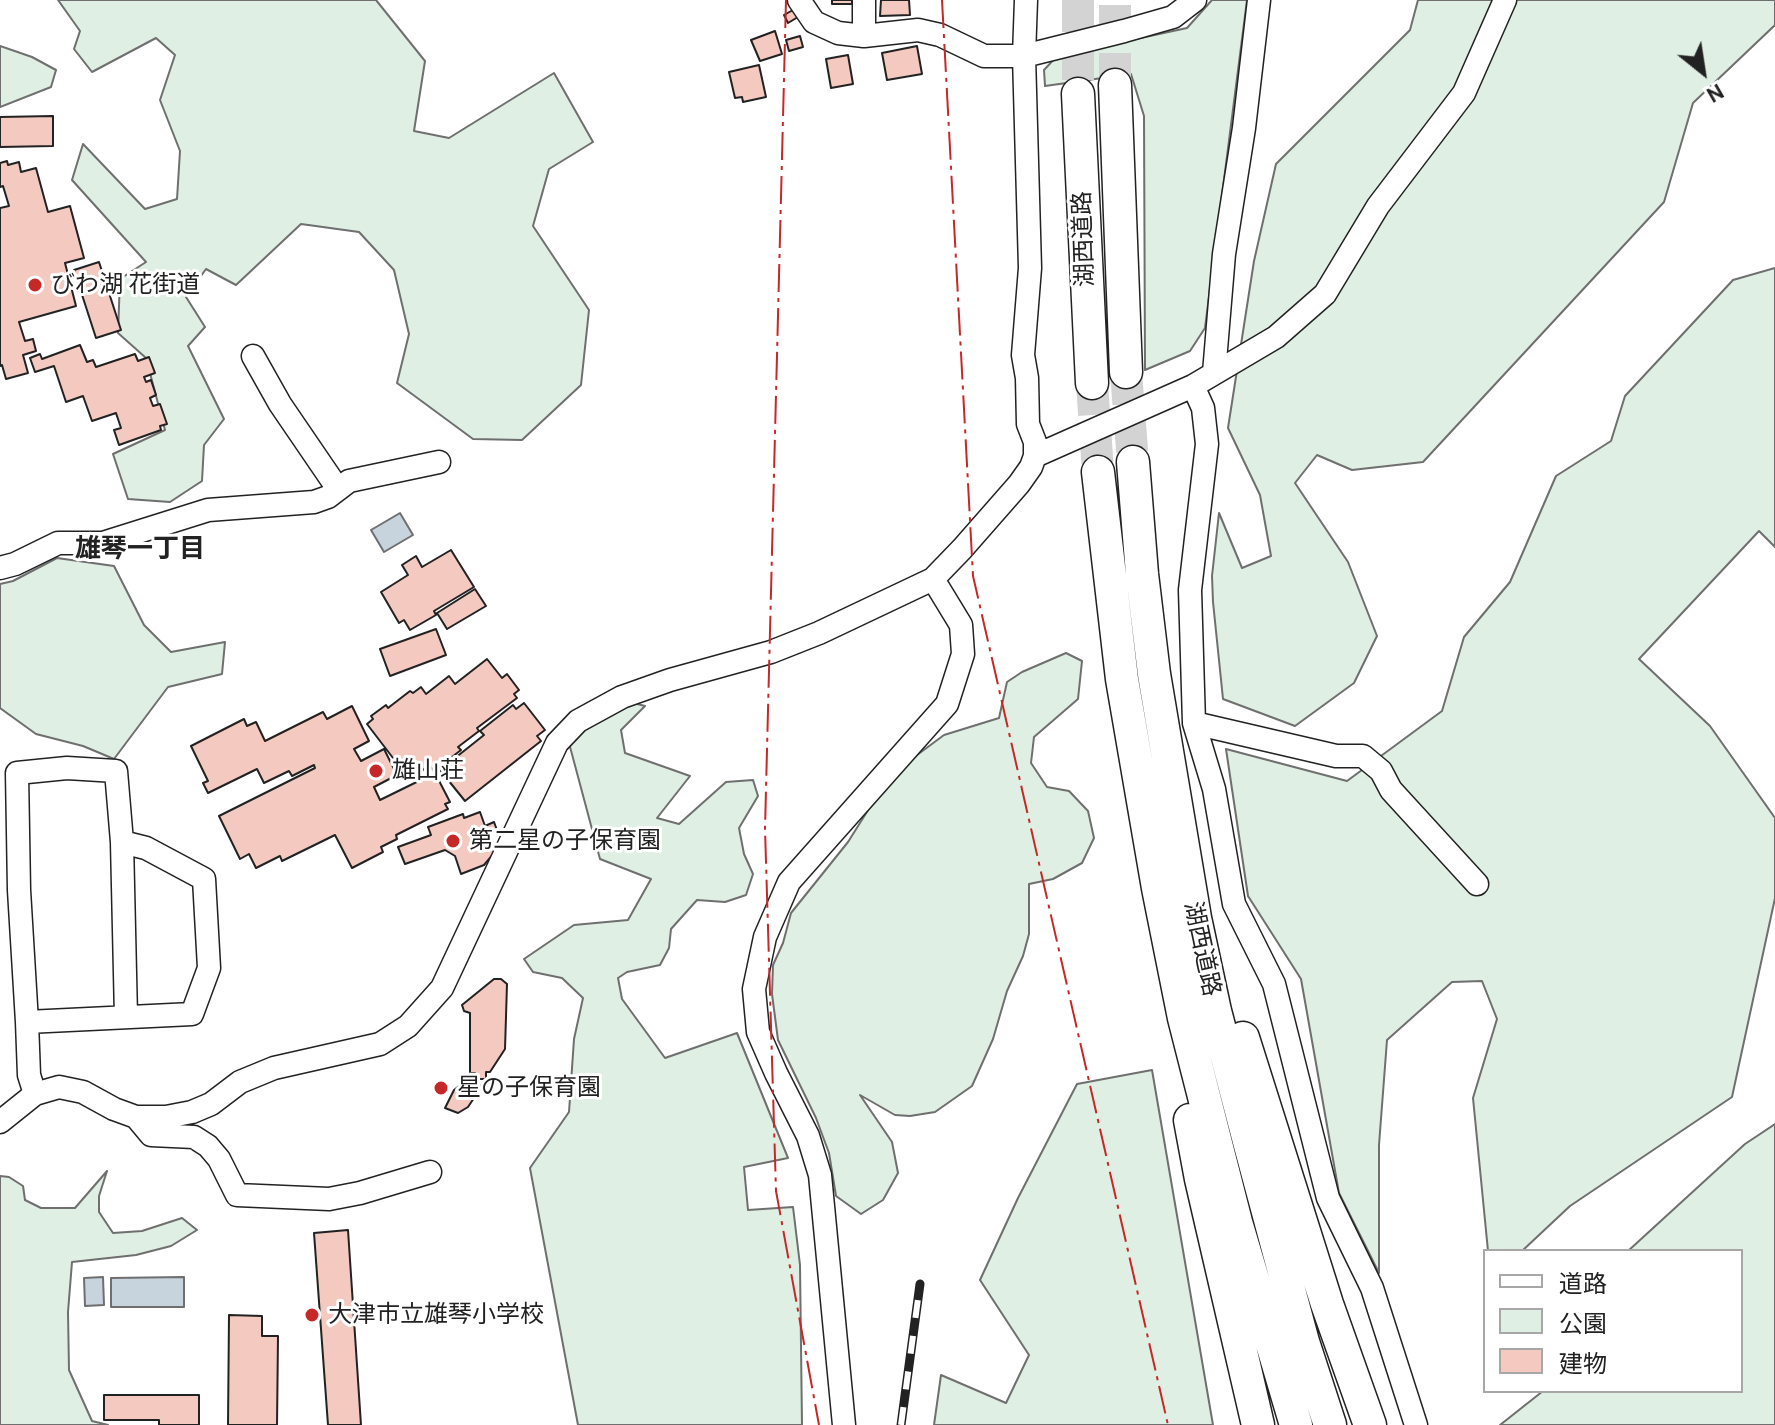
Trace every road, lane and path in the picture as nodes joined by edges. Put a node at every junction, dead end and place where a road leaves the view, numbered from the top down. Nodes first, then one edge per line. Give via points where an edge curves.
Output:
1 (799, 0) edge
2 (864, 0) edge
3 (1026, 0) edge
4 (1195, 0) edge
5 (1259, 0) edge
6 (1505, 0) edge
7 (864, 36) junction
8 (1024, 56) junction
9 (1115, 85) tunnel mouth
10 (1078, 94) tunnel mouth
11 (253, 356) dead end
12 (1126, 372) tunnel mouth
13 (1214, 373) junction
14 (1092, 383) tunnel mouth
15 (1193, 386) junction
16 (1035, 456) junction
17 (439, 462) dead end
18 (1133, 462) tunnel mouth
19 (1098, 472) tunnel mouth
20 (338, 489) junction
21 (0, 568) edge
22 (933, 579) junction
23 (1194, 723) junction
24 (1178, 816) junction
25 (122, 842) junction
26 (1477, 884) dead end
27 (1158, 888) junction
28 (126, 1017) junction
29 (27, 1022) junction
30 (35, 1094) junction
31 (136, 1117) junction
32 (0, 1122) edge
33 (430, 1172) dead end
34 (844, 1425) edge
35 (1258, 1425) edge
36 (1296, 1425) edge
37 (1330, 1425) edge
38 (1370, 1425) edge
39 (1416, 1425) edge

1 - 7 street via 814,22 838,33
2 - 7 street
3 - 8 street
4 - 8 street via 1173,17
5 - 13 street via 1224,254
6 - 13 street via 1464,93 1378,206 1325,294 1276,337
7 - 8 street via 918,30 984,56
8 - 16 street via 1030,268 1023,355
9 - 12 highway, 湖西道路
10 - 14 highway, 湖西道路
11 - 20 street
13 - 15 street
15 - 16 street
15 - 23 street via 1203,408 1207,444 1190,590
16 - 22 street via 1019,484
17 - 20 street via 349,481
18 - 24 highway, 湖西道路 via 1154,674
19 - 27 highway, 湖西道路 via 1122,679
20 - 21 street via 314,502 208,510 103,543 58,543
22 - 31 street via 819,633 622,697 578,721 557,743 442,988 408,1026 380,1044 274,1068 192,1112
22 - 34 street via 961,625 963,654 947,704 789,882 765,937 754,989 758,1032 808,1136 820,1175
23 - 26 street via 1336,756 1363,756
23 - 39 street via 1214,789 1234,904 1274,984 1328,1198 1372,1288
24 - 37 highway, 湖西道路 via 1215,1011
24 - 38 highway via 1210,937
25 - 28 street
25 - 28 street via 146,848 204,879 209,968 192,1014
25 - 29 street via 116,771 17,773
27 - 35 highway via 1198,1164
27 - 36 highway, 湖西道路 via 1184,1018 1232,1207
28 - 29 street
29 - 30 street
30 - 31 street via 59,1087 83,1092
30 - 32 street
31 - 33 street via 151,1135 194,1137 208,1146 237,1195 329,1199

